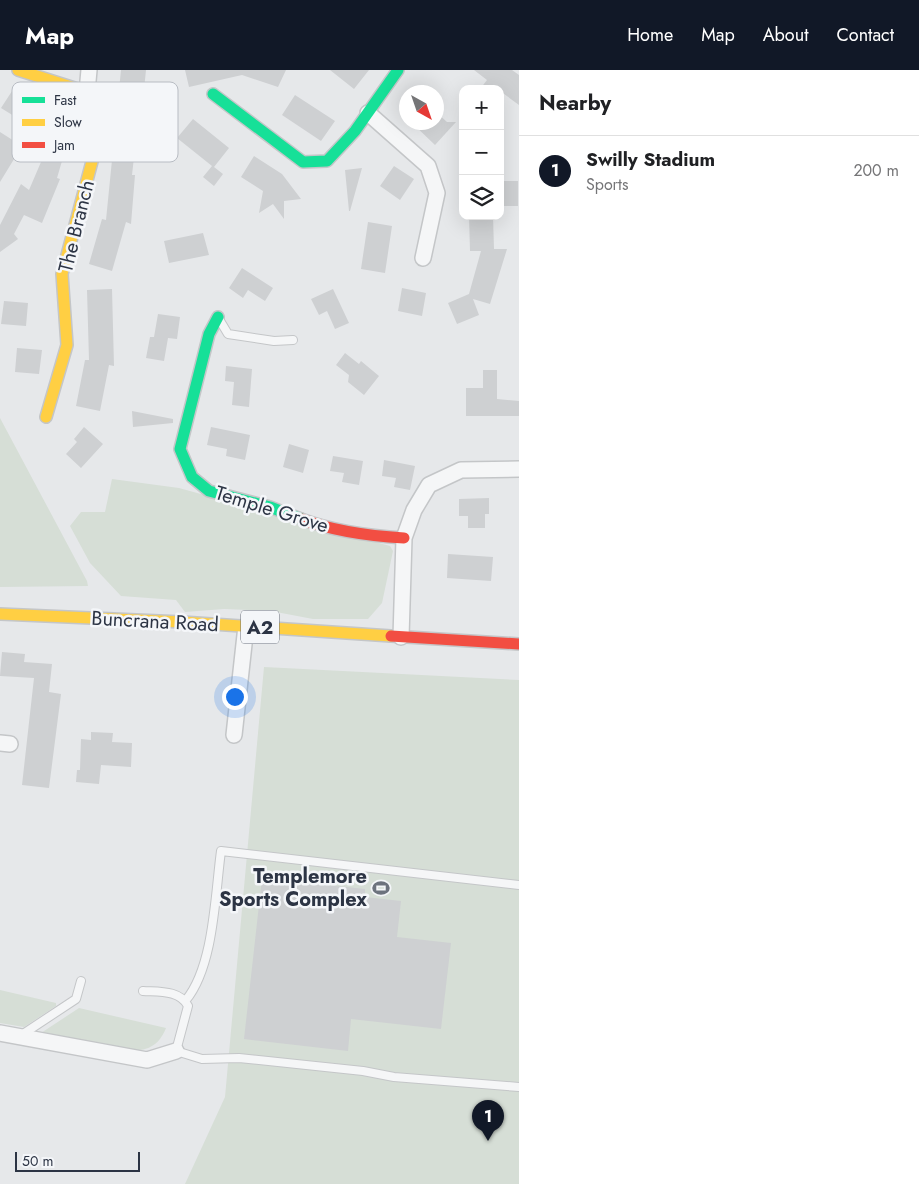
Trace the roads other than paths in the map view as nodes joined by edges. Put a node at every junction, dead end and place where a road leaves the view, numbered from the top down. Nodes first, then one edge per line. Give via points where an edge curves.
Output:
1 (18, 70) edge
2 (398, 70) edge
3 (56, 82) edge
4 (214, 94) dead end
5 (368, 114) junction
6 (92, 162) edge
7 (423, 258) dead end
8 (218, 318) joint
9 (293, 340) dead end
10 (46, 417) dead end
11 (519, 469) edge
12 (404, 538) junction
13 (0, 614) edge
14 (246, 626) junction
15 (401, 637) junction
16 (519, 644) edge
17 (234, 736) dead end
18 (519, 884) edge
19 (81, 981) dead end
20 (143, 991) dead end
21 (186, 1000) junction
22 (0, 1033) edge
23 (18, 1037) junction
24 (176, 1051) junction
25 (519, 1086) edge

1 - 3 main road
2 - 5 main road
4 - 5 main road via 303,162 328,161
5 - 7 street via 428,166 437,193
6 - 10 main road, The Branch via 62,274 67,345
8 - 9 lane via 228,334 274,341
8 - 12 main road, Temple Grove via 209,334 180,449 192,477 209,492 270,507 318,525
11 - 12 street via 461,470 429,485 414,510
12 - 15 street
13 - 14 main road, Buncrana Road / A2
14 - 15 main road, Buncrana Road / A2
14 - 17 street
15 - 16 main road, Buncrana Road / A2
18 - 21 lane via 221,851 206,961
19 - 23 lane via 76,999
20 - 21 lane via 181,996
21 - 24 lane via 188,1006
22 - 23 street
23 - 24 street via 147,1060
24 - 25 lane via 202,1059 239,1058 394,1077

